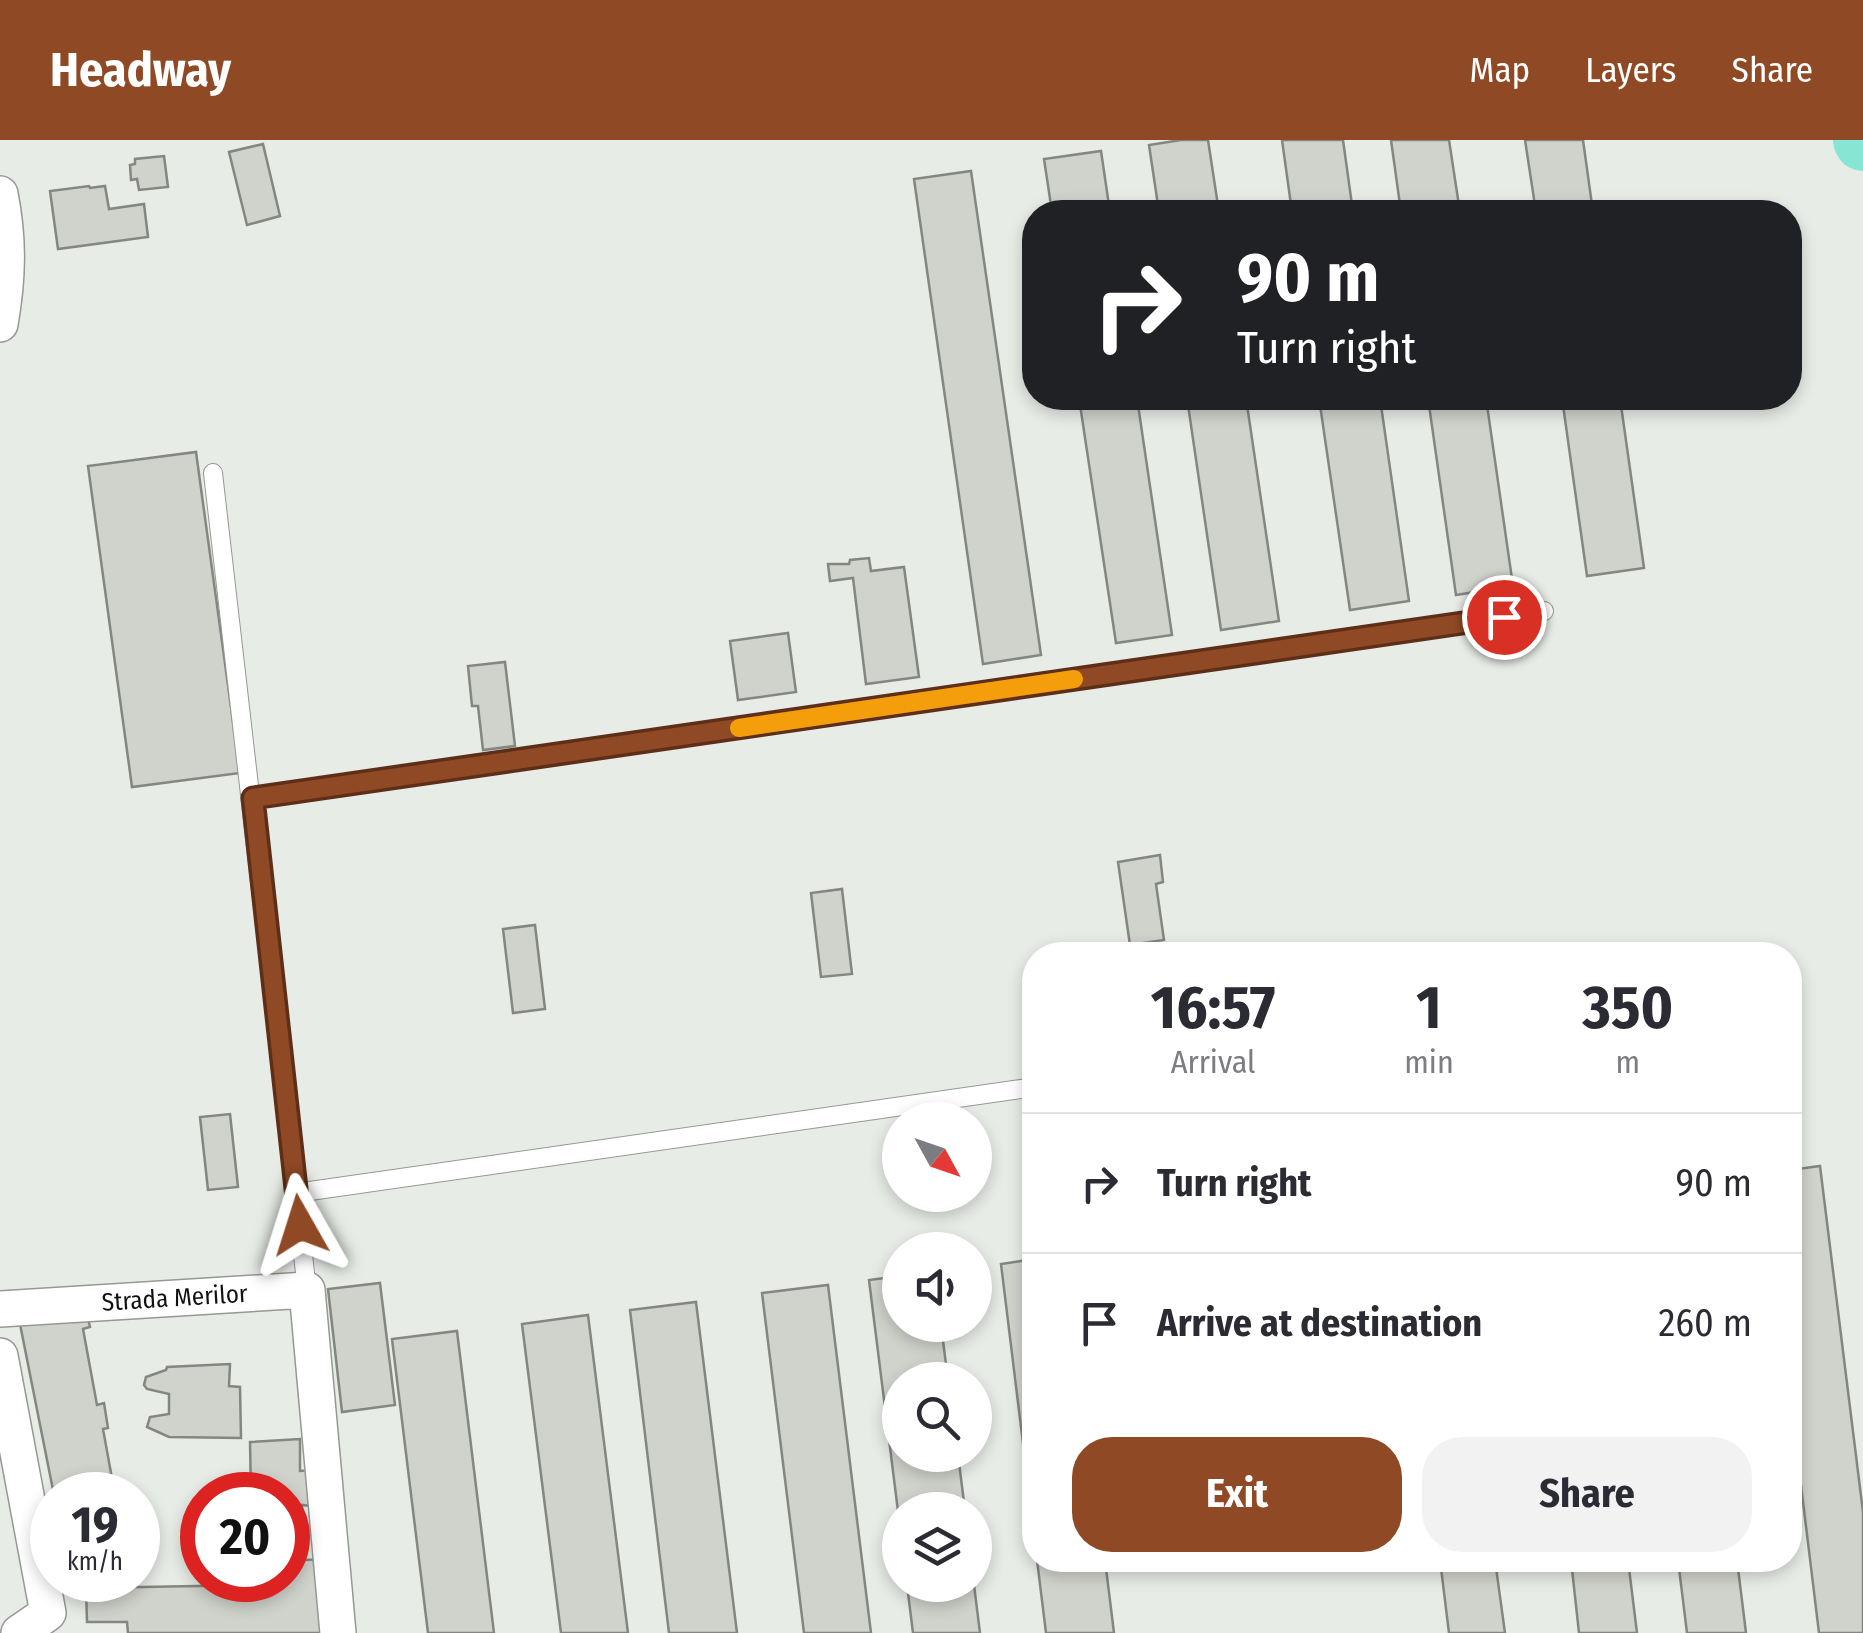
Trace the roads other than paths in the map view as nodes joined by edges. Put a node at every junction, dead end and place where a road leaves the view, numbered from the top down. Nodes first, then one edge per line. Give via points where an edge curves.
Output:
1 (0, 194) edge
2 (0, 324) edge
3 (213, 472) dead end
4 (1544, 611) dead end
5 (253, 798) junction
6 (1022, 1089) edge
7 (296, 1193) junction
8 (306, 1290) junction
9 (0, 1309) edge
10 (0, 1356) edge
11 (45, 1626) edge
12 (338, 1633) edge

1 - 2 street via 9,261
3 - 5 lane
4 - 5 lane
5 - 7 lane
6 - 7 lane
7 - 8 lane
8 - 9 street, Strada Merilor
8 - 12 street
10 - 11 street

